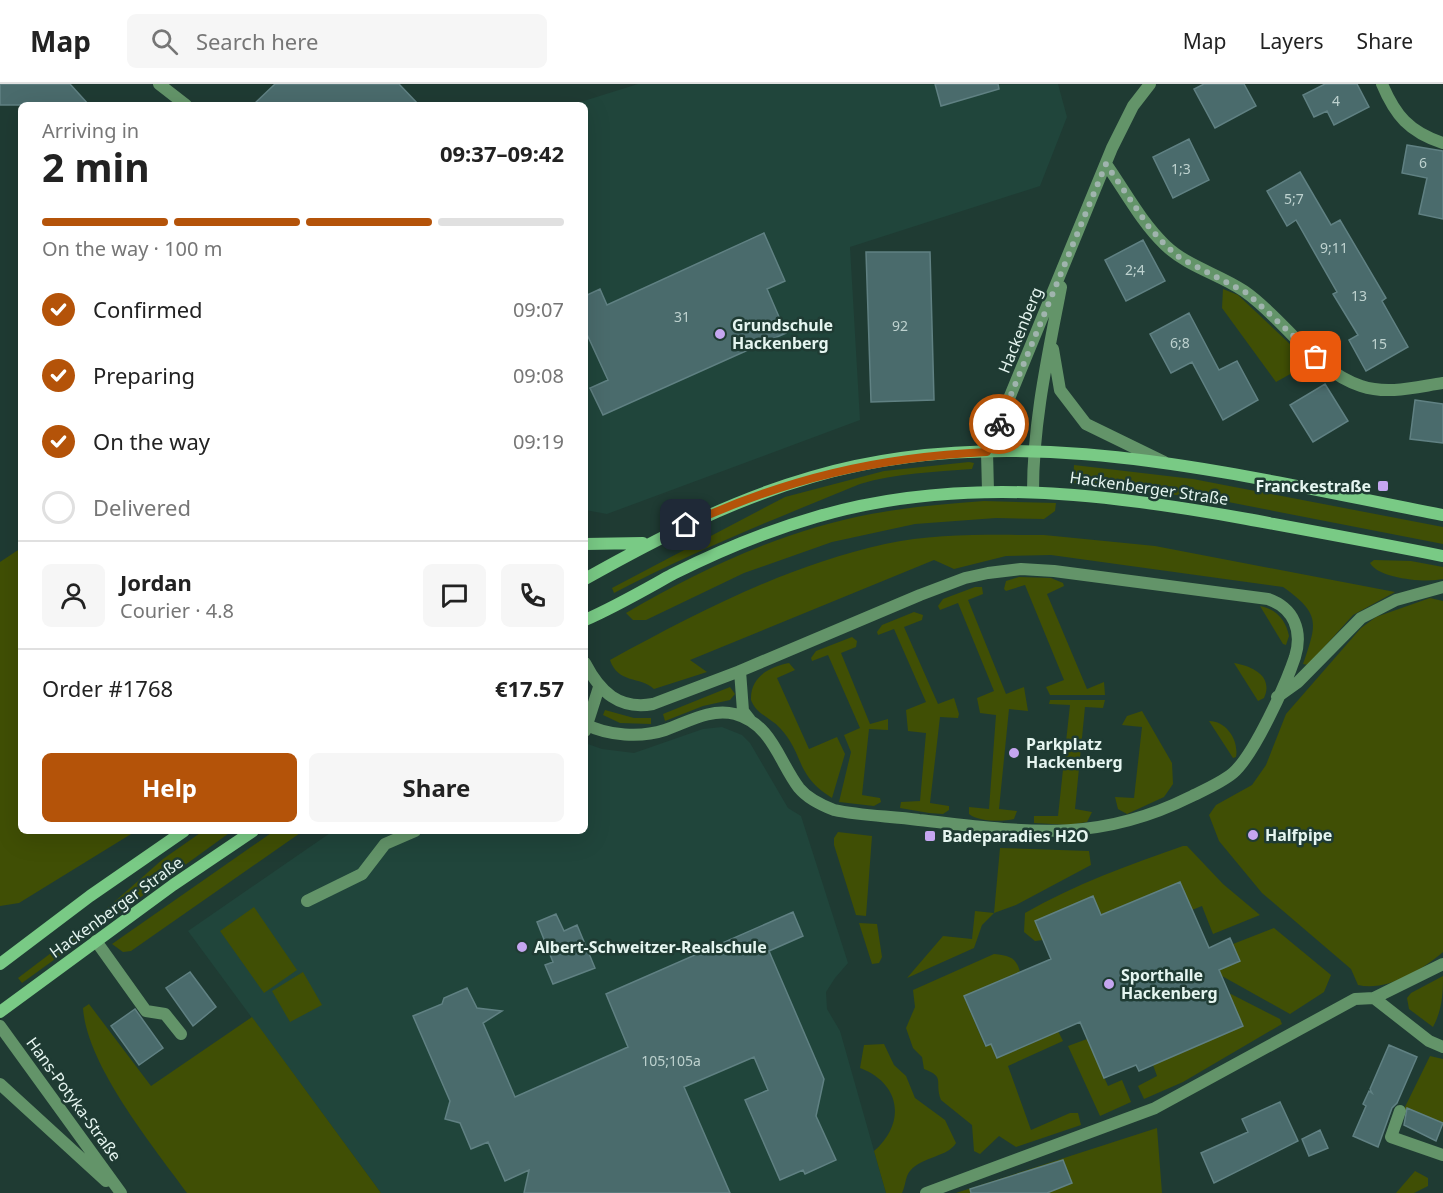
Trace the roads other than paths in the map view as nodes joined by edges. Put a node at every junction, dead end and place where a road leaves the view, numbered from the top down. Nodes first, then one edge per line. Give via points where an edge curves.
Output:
1 (159, 84) edge
2 (1149, 84) edge
3 (1382, 84) edge
4 (182, 102) edge
5 (1443, 143) edge
6 (1106, 164) junction
7 (1068, 254) junction
8 (1051, 338) junction
9 (1443, 383) edge
10 (1033, 450) junction
11 (987, 452) junction
12 (1168, 464) junction
13 (988, 491) junction
14 (1033, 491) junction
15 (1443, 515) edge
16 (650, 542) junction
17 (588, 544) edge
18 (1443, 556) edge
19 (588, 577) edge
20 (1443, 586) edge
21 (588, 618) edge
22 (588, 668) edge
23 (740, 671) junction
24 (599, 687) junction
25 (1276, 698) junction
26 (750, 720) junction
27 (588, 721) edge
28 (588, 727) edge
29 (180, 834) edge
30 (249, 834) edge
31 (408, 834) edge
32 (307, 901) dead end
33 (96, 941) junction
34 (0, 964) edge
35 (1443, 964) edge
36 (1374, 998) junction
37 (0, 1012) edge
38 (0, 1026) edge
39 (181, 1034) dead end
40 (1443, 1047) edge
41 (0, 1084) edge
42 (1400, 1111) dead end
43 (1443, 1155) edge
44 (119, 1193) edge
45 (926, 1193) edge

1 - 4 street
2 - 6 street, Hackenberg via 1133,106
3 - 5 street via 1394,112 1422,134
6 - 7 street, Hackenberg
6 - 9 street via 1165,245 1180,258 1247,293 1347,381 1377,390
7 - 8 street, Hackenberg
7 - 11 street, Hackenberg
8 - 10 street, Hackenberg
8 - 12 street, Hackenberg via 1060,390 1079,417
10 - 11 street, Hackenberger Straße
10 - 12 street, Hackenberger Straße
10 - 14 street, Hackenberg
11 - 13 street
11 - 16 street, Hackenberger Straße via 888,460 812,477 763,493
12 - 15 street, Hackenberger Straße
13 - 14 street, Hackenberger Straße
13 - 21 street, Hackenberger Straße via 897,498 814,517 708,558
14 - 18 street, Hackenberger Straße via 1103,495 1182,507
16 - 17 street
16 - 19 street, Hackenberger Straße
20 - 25 street via 1396,600 1361,618 1298,682
22 - 24 street
23 - 24 street via 674,698 641,706 619,701
23 - 25 street via 965,578 1021,570 1054,571 1268,599 1281,604 1292,616 1299,634 1294,659
23 - 26 street via 743,711
24 - 27 street
25 - 26 street via 1246,759 1232,774 1134,820 1073,832 834,810 799,788 776,747
26 - 28 street via 726,712 711,713 659,732 635,735
29 - 34 street, Hackenberger Straße
30 - 33 street, Hackenberger Straße
31 - 32 street via 385,844 362,874
33 - 37 street, Hackenberger Straße
33 - 39 street via 146,1011 165,1014
35 - 36 street
36 - 40 street via 1429,1041
36 - 45 street via 1355,999 1155,1108
38 - 44 street, Hans-Potyka-Straße
41 - 44 street, Hans-Potyka-Straße
42 - 43 street via 1391,1137

